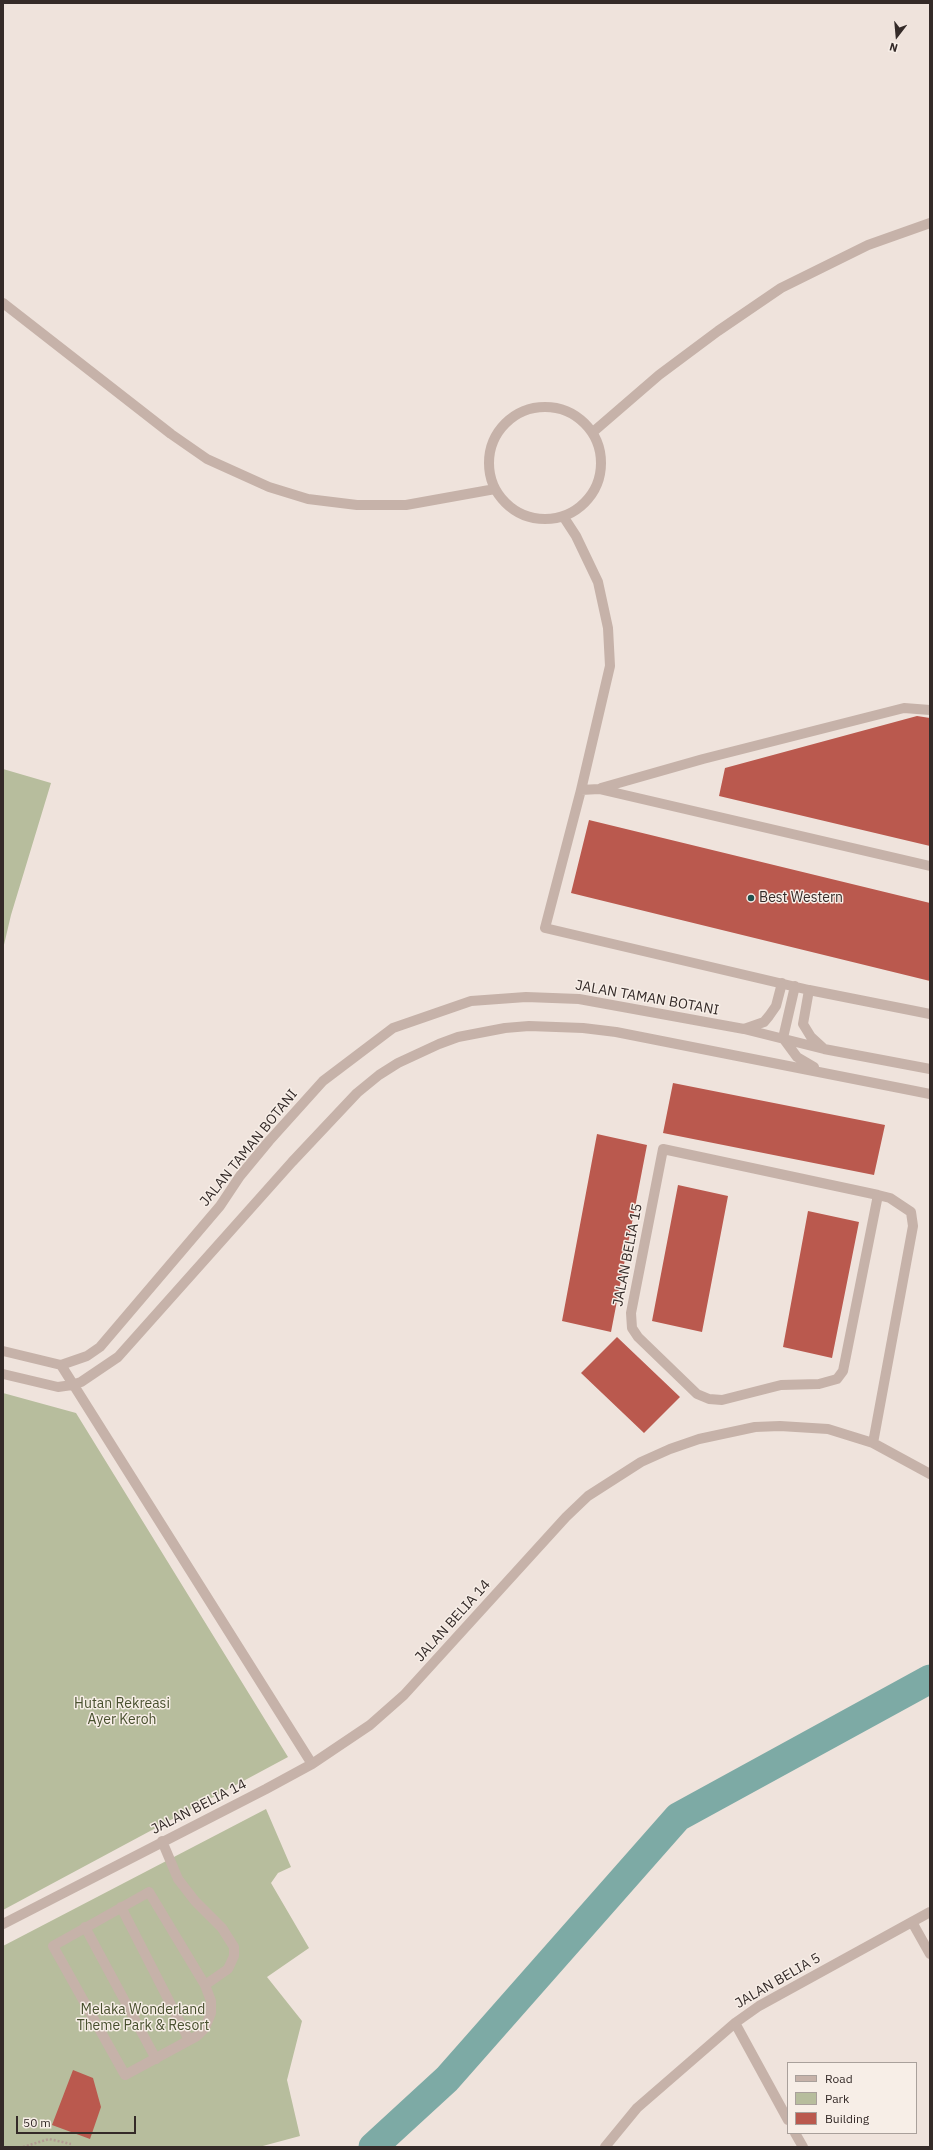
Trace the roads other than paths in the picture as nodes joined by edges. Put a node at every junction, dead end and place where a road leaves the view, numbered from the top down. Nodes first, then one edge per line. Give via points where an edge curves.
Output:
1 (930, 223) edge
2 (3, 303) edge
3 (593, 432) junction
4 (495, 489) junction
5 (563, 516) junction
6 (930, 710) edge
7 (599, 789) junction
8 (581, 790) junction
9 (930, 866) edge
10 (782, 983) junction
11 (795, 986) junction
12 (810, 990) junction
13 (930, 1014) edge
14 (744, 1029) junction
15 (783, 1038) junction
16 (824, 1049) junction
17 (930, 1069) edge
18 (821, 1071) junction
19 (930, 1094) edge
20 (878, 1195) junction
21 (3, 1351) edge
22 (61, 1365) junction
23 (3, 1374) edge
24 (72, 1385) junction
25 (873, 1443) junction
26 (930, 1474) edge
27 (312, 1764) junction
28 (162, 1841) junction
29 (121, 1907) junction
30 (930, 1912) edge
31 (912, 1922) junction
32 (3, 1924) edge
33 (85, 1928) junction
34 (930, 1954) edge
35 (205, 1985) junction
36 (735, 2023) junction
37 (189, 2040) junction
38 (156, 2059) junction
39 (787, 2118) edge
40 (796, 2134) edge
41 (605, 2147) edge
42 (803, 2147) edge

1 - 3 street via 868,245 781,288 658,375
2 - 4 street via 207,459 269,487 308,499 357,505 406,505
3 - 4 street via 581,419 566,410 550,406 532,408 516,414 503,425 493,439 488,456 489,473
3 - 5 street via 600,448 602,465 598,482 578,509
4 - 5 street via 504,502 531,518
5 - 8 street via 576,536 598,582 608,628 610,666
6 - 7 street via 904,708 703,759
7 - 8 street
7 - 9 street
8 - 10 street via 545,928
10 - 11 street
10 - 14 street via 776,1006 764,1022
11 - 12 street
11 - 15 street
12 - 13 street
12 - 16 street via 804,1024 811,1036
14 - 15 street, JALAN TAMAN BOTANI
14 - 22 street, JALAN TAMAN BOTANI via 579,999 526,997 471,1001 393,1028 323,1081 240,1176 220,1206 100,1346 87,1356
15 - 16 street, JALAN TAMAN BOTANI
15 - 18 street via 797,1057
16 - 17 street, JALAN TAMAN BOTANI
18 - 19 street
18 - 24 street via 583,1028 505,1028 477,1032 439,1044 398,1063 357,1093 118,1357 81,1382
20 - 20 street, JALAN BELIA 15 via 663,1149 631,1313 632,1328 638,1337 697,1394 709,1399 722,1400 781,1385 819,1384 837,1379 843,1371
20 - 25 street, JALAN BELIA 15 via 890,1198 911,1212 913,1226
21 - 22 street
22 - 24 street
23 - 24 street via 58,1387
24 - 27 street
25 - 26 street, JALAN BELIA 14
25 - 27 street, JALAN BELIA 14 via 828,1429 755,1427 699,1439 641,1462 588,1496 566,1517 404,1695 370,1725
27 - 28 street, JALAN BELIA 14
28 - 32 street, JALAN BELIA 14
28 - 35 street via 178,1879 194,1901 222,1928 234,1947 234,1956 228,1969
29 - 33 street
29 - 35 street via 149,1892
29 - 37 street
30 - 31 street, JALAN BELIA 5
31 - 34 street
31 - 36 street, JALAN BELIA 5 via 759,2006
33 - 38 street
33 - 38 street via 53,1946 125,2075
35 - 37 street via 211,2001 209,2022 206,2028
36 - 39 street
36 - 41 street, JALAN BELIA 5 via 637,2108
37 - 38 street
40 - 42 street

